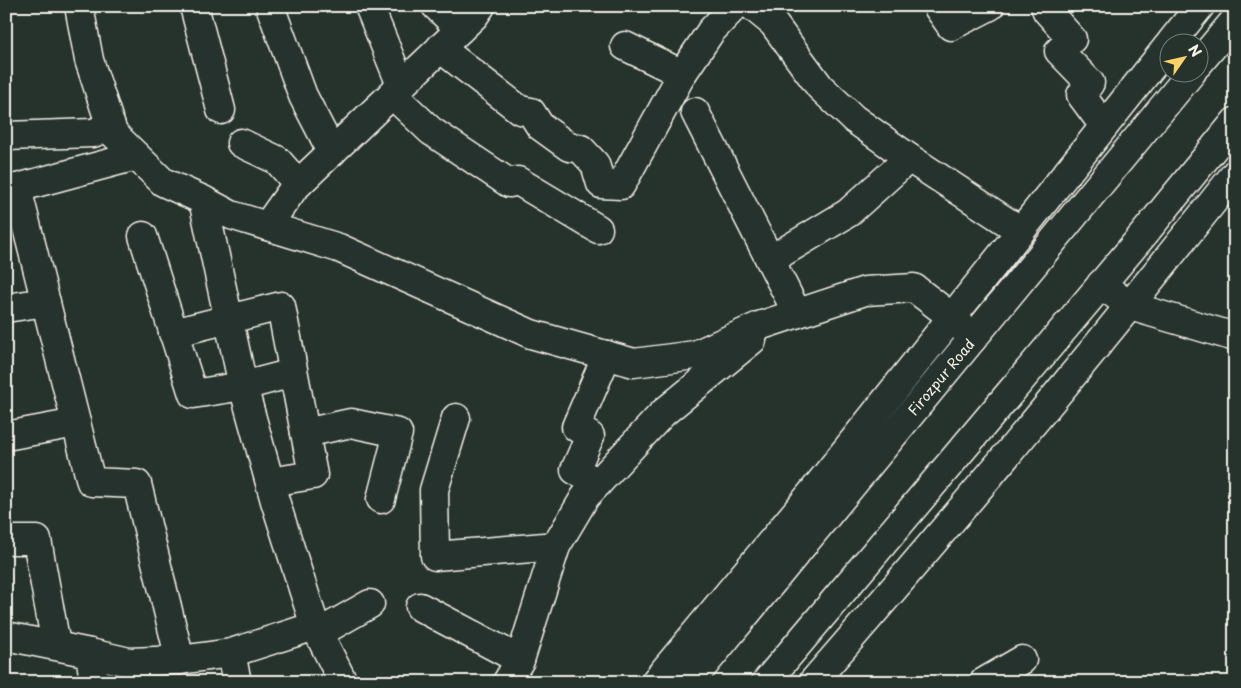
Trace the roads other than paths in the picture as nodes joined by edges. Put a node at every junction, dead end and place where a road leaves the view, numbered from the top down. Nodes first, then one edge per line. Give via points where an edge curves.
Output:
1 (79, 6) edge
2 (194, 6) edge
3 (270, 6) edge
4 (369, 6) edge
5 (436, 6) edge
6 (481, 6) edge
7 (735, 6) edge
8 (752, 6) edge
9 (937, 6) edge
10 (990, 6) edge
11 (1200, 6) edge
12 (1052, 9) edge
13 (1235, 20) edge
14 (460, 29) junction
15 (1179, 32) edge
16 (625, 46) dead end
17 (440, 48) junction
18 (1208, 52) edge
19 (1158, 58) edge
20 (682, 74) junction
21 (1184, 82) edge
22 (397, 89) junction
23 (221, 110) dead end
24 (695, 112) dead end
25 (1235, 122) edge
26 (111, 126) junction
27 (1104, 126) junction
28 (6, 136) edge
29 (241, 143) dead end
30 (332, 152) junction
31 (136, 156) junction
32 (908, 158) junction
33 (1235, 174) edge
34 (298, 184) junction
35 (12, 190) edge
36 (203, 200) junction
37 (268, 226) junction
38 (598, 229) dead end
39 (1021, 231) junction
40 (143, 236) dead end
41 (770, 260) junction
42 (1102, 284) junction
43 (46, 302) junction
44 (1130, 306) junction
45 (6, 308) edge
46 (786, 317) junction
47 (953, 318) junction
48 (228, 319) junction
49 (173, 333) junction
50 (1235, 337) edge
51 (974, 338) junction
52 (607, 355) junction
53 (293, 373) junction
54 (243, 386) junction
55 (456, 418) dead end
56 (76, 423) junction
57 (305, 433) junction
58 (6, 436) edge
59 (270, 482) junction
60 (598, 483) junction
61 (381, 499) dead end
62 (6, 540) edge
63 (556, 546) junction
64 (370, 604) dead end
65 (420, 607) dead end
66 (317, 630) junction
67 (6, 636) edge
68 (56, 645) junction
69 (90, 653) junction
70 (230, 653) junction
71 (180, 660) junction
72 (1022, 660) dead end
73 (514, 671) edge
74 (94, 682) edge
75 (237, 682) edge
76 (342, 682) edge
77 (656, 682) edge
78 (690, 682) edge
79 (766, 682) edge
80 (813, 682) edge
81 (984, 682) edge

1 - 26 main road via 89,60
2 - 23 main road
3 - 30 main road via 303,96
4 - 22 main road
5 - 14 main road
6 - 14 main road
7 - 20 main road via 711,32
8 - 32 main road via 773,23 820,87 854,119
9 - 10 main road via 951,26
11 - 15 main road
12 - 27 main road via 1072,39 1059,51 1090,83 1081,95
13 - 18 main road
14 - 17 main road
16 - 20 main road
17 - 20 main road via 520,110 531,112 540,126 569,146 581,149 595,164 601,184 621,185
17 - 22 main road
19 - 27 main road
21 - 51 main road, Firozpur Road
22 - 30 main road
22 - 38 main road via 431,131 509,183 518,181
24 - 41 main road
25 - 42 main road
26 - 28 main road via 92,133
26 - 31 main road via 113,133
27 - 39 main road
29 - 34 main road via 277,160
30 - 34 main road
31 - 35 main road
31 - 36 main road via 163,182
32 - 39 main road
32 - 41 main road via 848,213
33 - 44 main road
34 - 37 main road
35 - 43 main road
36 - 37 main road via 231,215
36 - 48 main road
37 - 52 main road via 339,248 530,334
39 - 47 main road
40 - 49 main road
41 - 46 main road
42 - 44 main road
42 - 79 main road
43 - 45 main road
43 - 56 main road
44 - 50 main road
44 - 80 main road
46 - 47 main road via 865,291 914,288
46 - 52 main road via 695,355 634,363
46 - 60 main road via 663,413
47 - 51 main road
47 - 77 main road
48 - 49 main road
48 - 53 main road via 281,306
48 - 54 main road
49 - 54 main road via 193,394
51 - 78 main road, Firozpur Road
52 - 60 main road via 576,428 590,436 575,470
53 - 54 main road
53 - 57 main road
54 - 59 main road
55 - 63 main road via 434,490 435,556
56 - 58 main road
56 - 71 main road via 91,482 137,484
57 - 59 main road via 313,475
57 - 61 main road via 351,423 398,433
59 - 66 main road
60 - 63 main road via 585,497
62 - 68 main road via 37,540
63 - 73 main road
64 - 66 main road
65 - 73 main road
66 - 70 main road
66 - 76 main road
67 - 68 main road
68 - 69 main road
69 - 71 main road via 129,662
69 - 74 main road
70 - 71 main road
70 - 75 main road
72 - 81 main road

